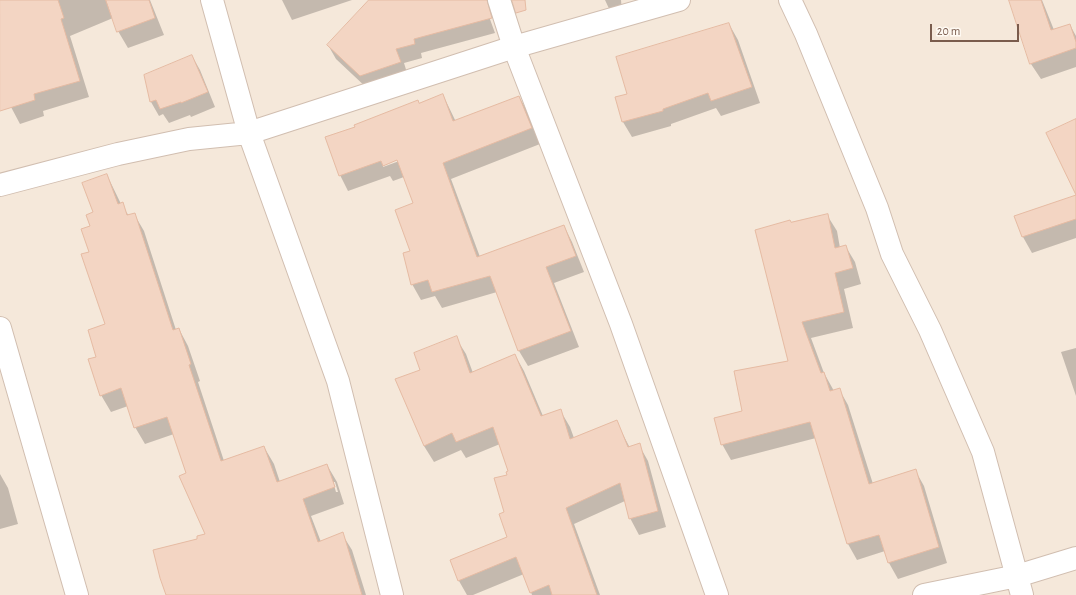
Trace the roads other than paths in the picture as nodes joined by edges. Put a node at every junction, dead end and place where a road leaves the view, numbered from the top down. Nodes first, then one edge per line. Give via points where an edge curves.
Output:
1 (212, 0) edge
2 (499, 0) edge
3 (679, 0) edge
4 (790, 0) edge
5 (514, 47) junction
6 (249, 133) junction
7 (0, 185) edge
8 (0, 328) edge
9 (1076, 558) edge
10 (1020, 586) edge
11 (77, 595) edge
12 (392, 595) edge
13 (717, 595) edge
14 (924, 595) edge

1 - 6 street
2 - 5 street
3 - 5 street
4 - 10 street via 874,200 892,254 930,330 983,452
5 - 6 street
5 - 13 street via 621,324
6 - 7 street via 190,140 118,154
6 - 12 street via 338,381
8 - 11 street
9 - 10 street
10 - 14 street

